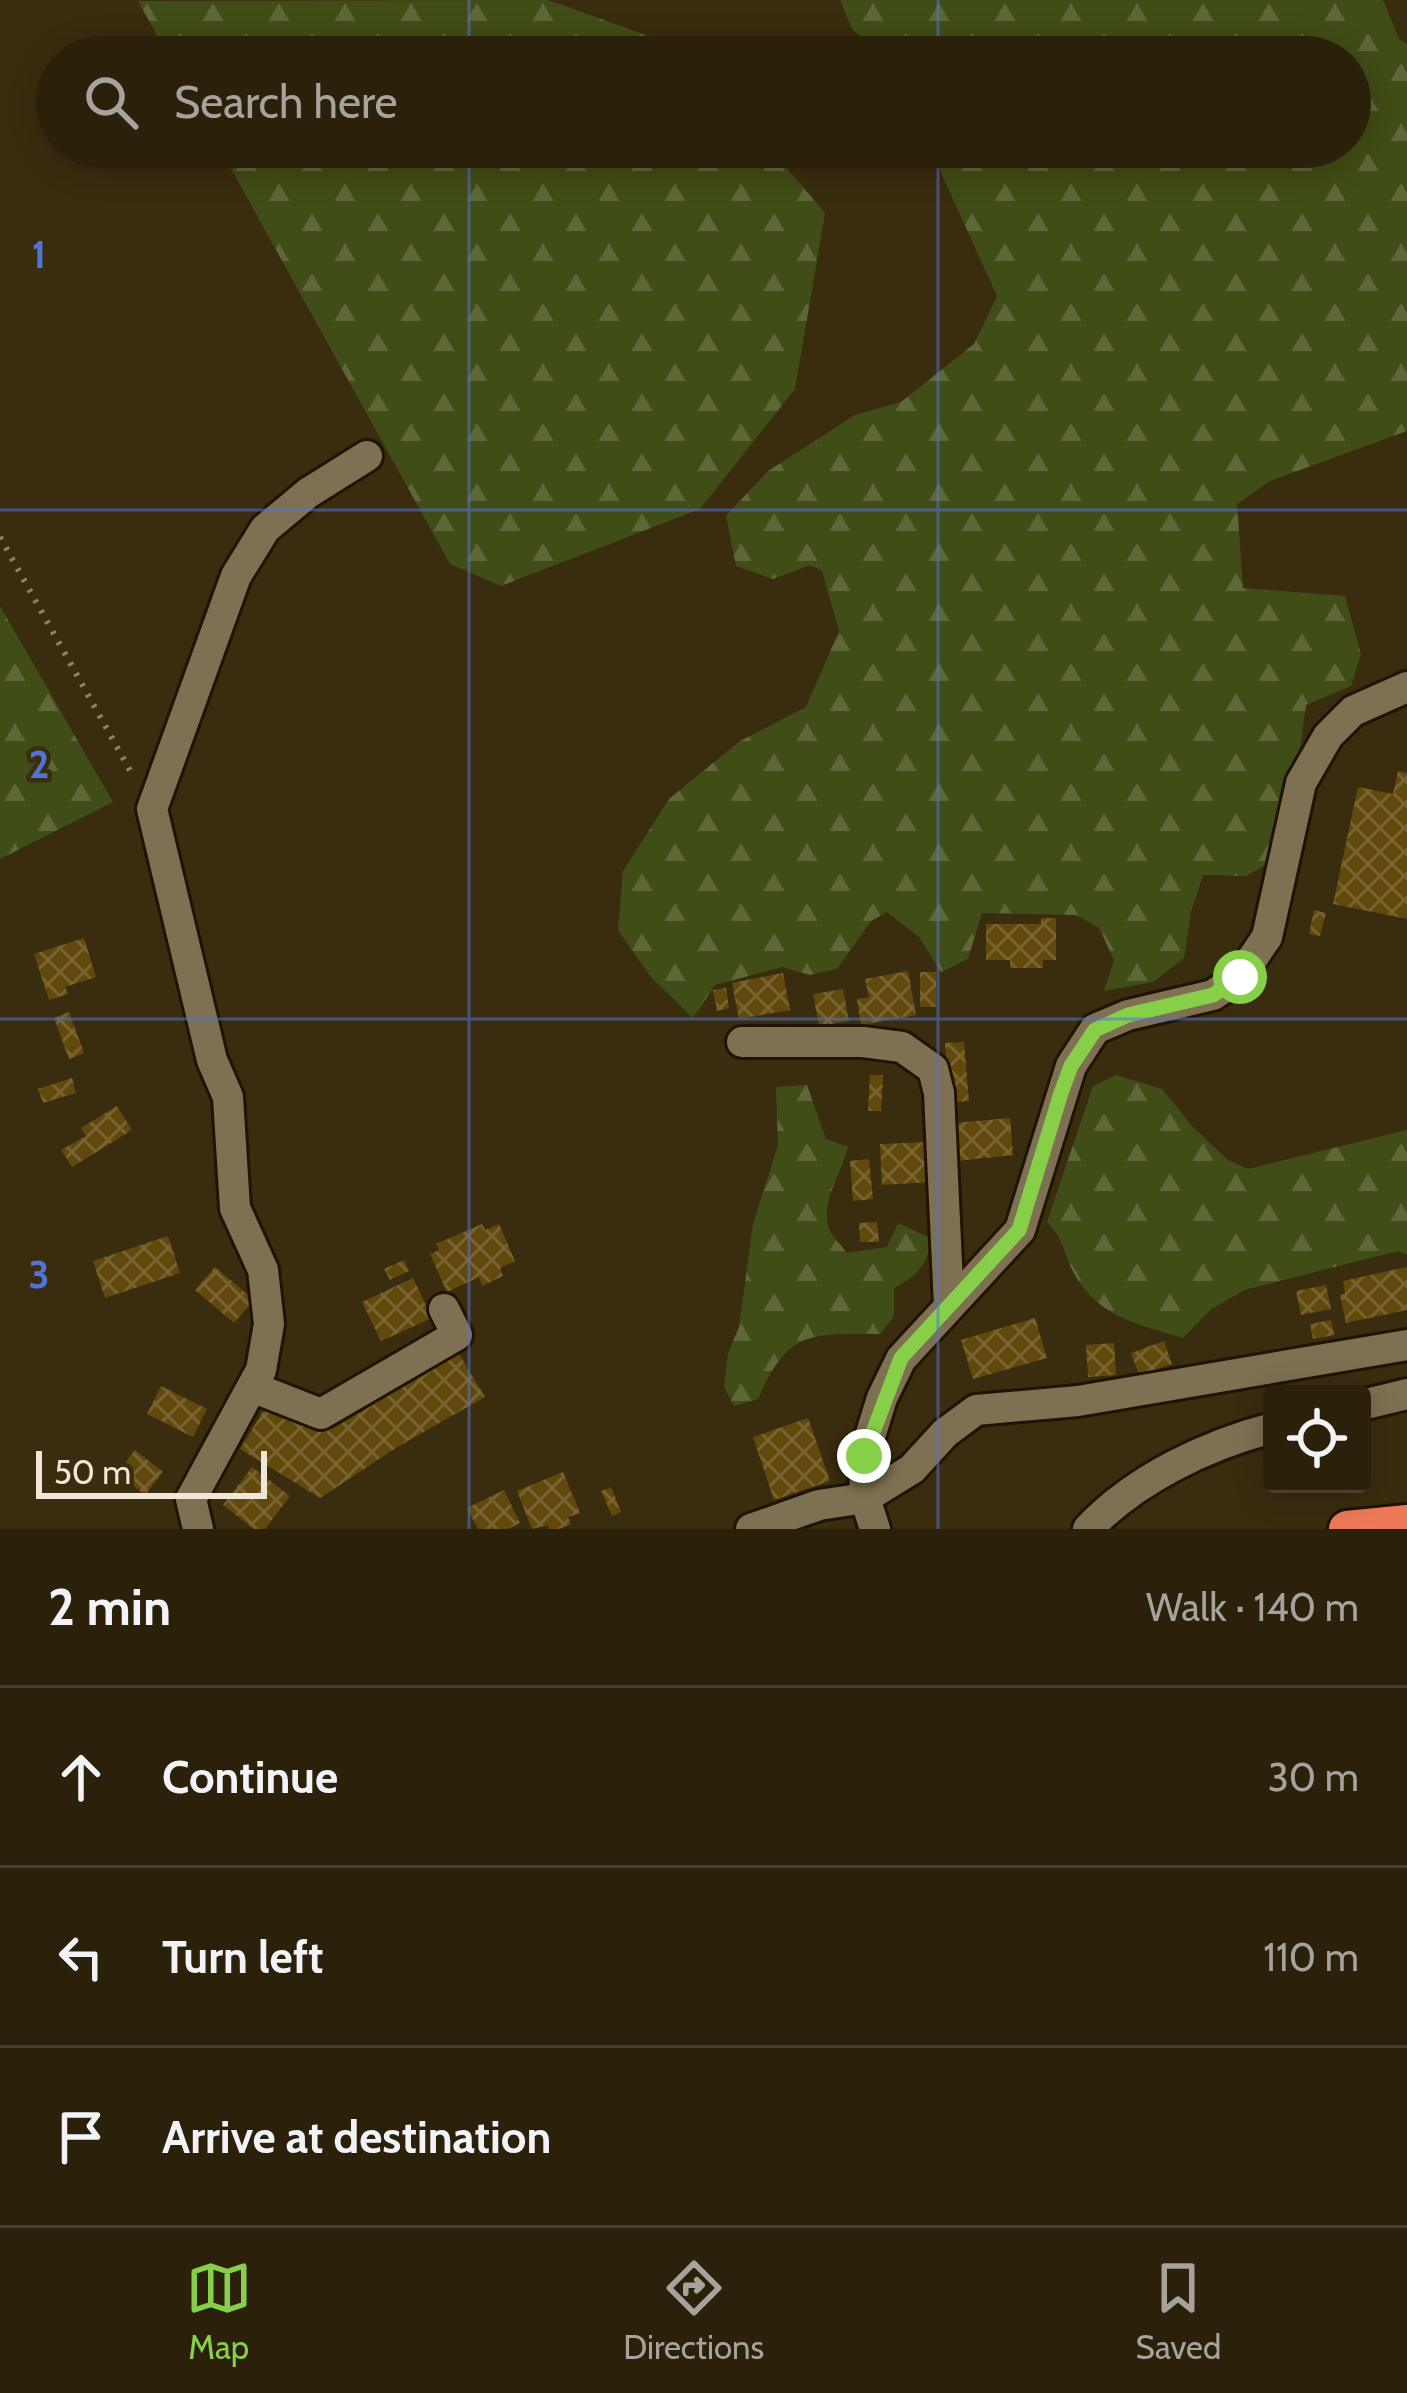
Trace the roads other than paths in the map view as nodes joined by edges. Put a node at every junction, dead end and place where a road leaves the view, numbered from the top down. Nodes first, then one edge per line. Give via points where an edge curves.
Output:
1 (368, 456) dead end
2 (1407, 687) edge
3 (742, 1042) dead end
4 (949, 1306) junction
5 (445, 1309) dead end
6 (1407, 1345) edge
7 (252, 1387) junction
8 (1407, 1394) edge
9 (1371, 1403) edge
10 (1263, 1430) edge
11 (865, 1498) junction
12 (1407, 1523) edge
13 (198, 1529) edge
14 (751, 1529) edge
15 (875, 1529) edge
16 (1088, 1529) edge
17 (1347, 1529) edge

1 - 7 street via 265,529 236,576 152,808 212,1060 228,1097 235,1208 263,1270 268,1324
2 - 4 street via 1353,711 1300,782 1267,937 1240,977 1213,995 1095,1030 1071,1066 1019,1230
3 - 4 street via 902,1047 933,1069
4 - 11 street via 901,1358 883,1398 864,1456
5 - 7 street via 457,1335 322,1414
6 - 11 street via 1078,1401 976,1410 912,1469
7 - 13 street via 190,1499
8 - 9 street
10 - 16 street via 1136,1488
11 - 14 street
11 - 15 street
12 - 17 highway

